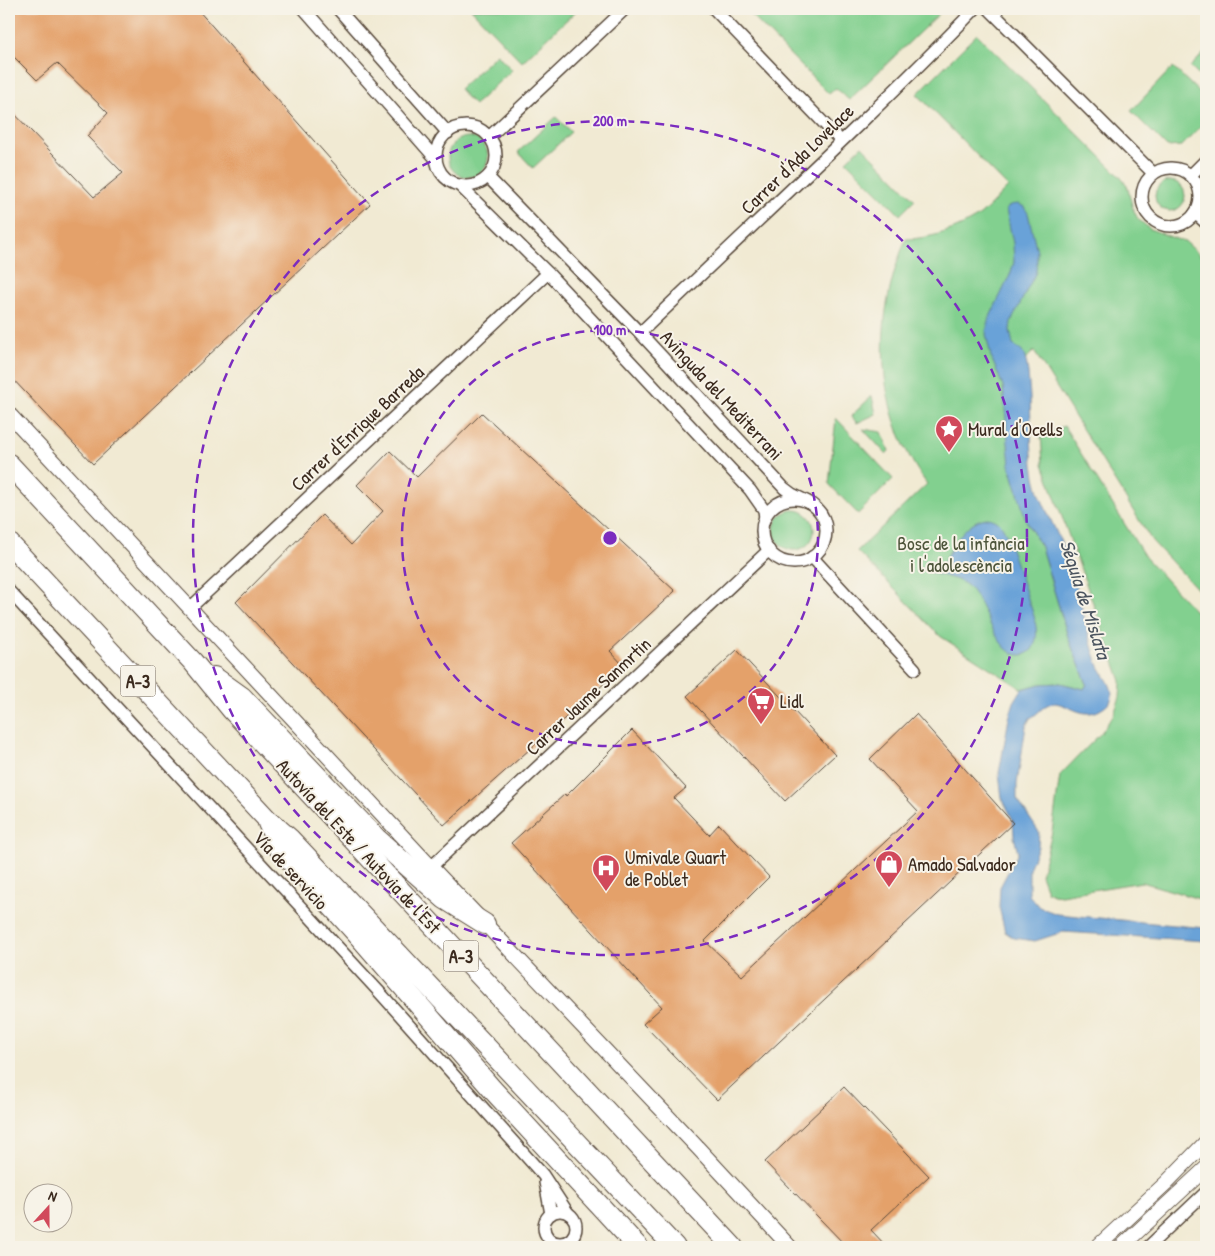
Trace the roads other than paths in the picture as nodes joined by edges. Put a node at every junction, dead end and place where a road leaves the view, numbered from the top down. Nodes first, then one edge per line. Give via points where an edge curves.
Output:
1 (304, 9) edge
2 (338, 9) edge
3 (625, 9) edge
4 (714, 9) edge
5 (974, 9) edge
6 (989, 9) edge
7 (448, 133) junction
8 (489, 137) junction
9 (842, 141) junction
10 (436, 159) junction
11 (1206, 160) edge
12 (1153, 172) junction
13 (1191, 175) junction
14 (488, 177) junction
15 (459, 186) junction
16 (1195, 213) junction
17 (1206, 224) edge
18 (548, 273) junction
19 (640, 332) junction
20 (9, 414) edge
21 (9, 464) edge
22 (808, 502) junction
23 (764, 518) junction
24 (9, 543) edge
25 (769, 550) junction
26 (812, 557) junction
27 (9, 591) edge
28 (190, 608) junction
29 (193, 662) junction
30 (915, 669) dead end
31 (266, 819) junction
32 (431, 867) junction
33 (485, 924) junction
34 (1206, 1142) edge
35 (1206, 1168) edge
36 (543, 1175) junction
37 (1206, 1192) edge
38 (568, 1213) junction
39 (551, 1214) junction
40 (638, 1247) edge
41 (674, 1247) edge
42 (733, 1247) edge
43 (790, 1247) edge
44 (1097, 1247) edge
45 (1121, 1247) edge
46 (1148, 1247) edge

1 - 10 street
2 - 7 street
3 - 8 street
4 - 9 street
5 - 9 street, Carrer d'Ada Lovelace
6 - 12 street
7 - 8 street via 456,128 474,127
7 - 10 street via 440,142
8 - 14 street via 496,157
9 - 19 street, Carrer d'Ada Lovelace
10 - 15 street via 443,176
11 - 13 street
12 - 13 street via 1169,167
12 - 16 street via 1146,180 1141,199 1150,218 1168,226 1179,225
13 - 16 street via 1200,198
14 - 15 street via 474,185
14 - 19 street, Avinguda del Mediterrani
15 - 18 street
16 - 17 street
18 - 23 street via 750,490 764,510
18 - 28 street, Carrer d'Enrique Barreda
19 - 22 street, Avinguda del Mediterrani via 784,488
20 - 28 street
21 - 29 highway, Autovía del Este / Autovia de l'Est / A-3
22 - 23 street via 788,499 774,506
22 - 26 street via 822,515 826,533
23 - 25 street via 762,535
24 - 31 highway, A-3
25 - 26 street via 784,561 803,561
25 - 32 street, Carrer Jaume Sanmrtin
26 - 30 street
27 - 36 street, Vía de servicio via 382,995
28 - 32 street
29 - 33 highway via 242,697 376,838 445,899
29 - 42 highway, Autovía del Este / Autovia de l'Est / A-3 via 232,710
31 - 40 highway via 279,848
31 - 41 highway, A-3 via 290,839
32 - 33 street
33 - 43 street
34 - 44 street
35 - 45 street
36 - 38 street, Vía de servicio
36 - 39 street
37 - 46 street
38 - 39 street
38 - 39 street via 576,1228 573,1237 564,1243 553,1242 545,1234 544,1222

